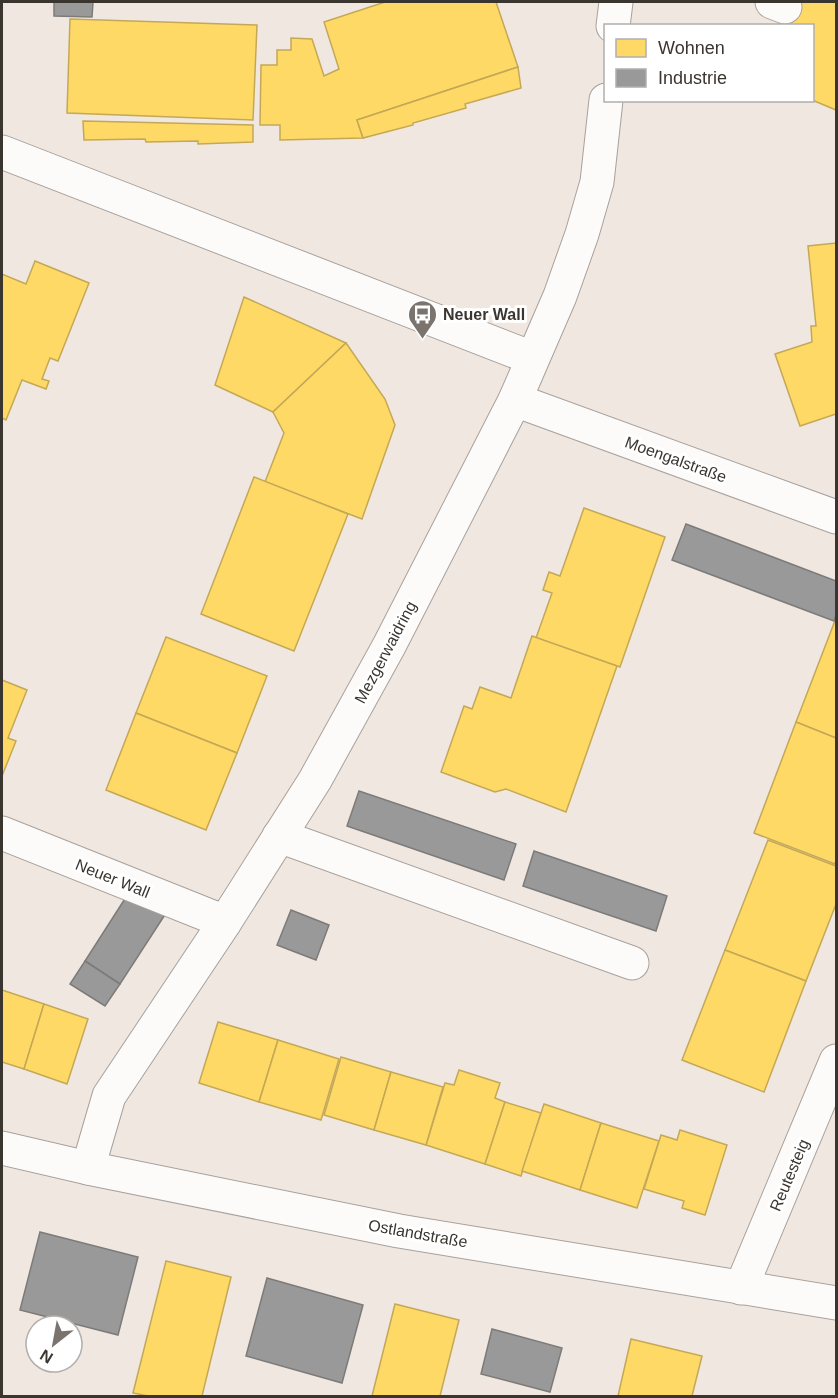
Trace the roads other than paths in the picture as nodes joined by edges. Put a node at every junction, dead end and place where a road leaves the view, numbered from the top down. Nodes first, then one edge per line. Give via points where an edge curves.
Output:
1 (616, 2) edge
2 (614, 24) edge
3 (606, 102) edge
4 (6, 163) edge
5 (532, 358) junction
6 (515, 400) junction
7 (837, 517) edge
8 (2, 833) edge
9 (279, 836) junction
10 (225, 922) junction
11 (632, 963) dead end
12 (837, 1061) edge
13 (2, 1148) edge
14 (88, 1168) junction
15 (741, 1288) junction
16 (837, 1303) edge

1 - 2 street
3 - 5 street, Mezgerwaidring via 597,182 585,224 560,296
4 - 5 street
5 - 6 street, Mezgerwaidring
6 - 7 street, Moengalstraße
6 - 9 street, Mezgerwaidring via 389,646 315,780
8 - 10 street, Neuer Wall
9 - 10 street, Mezgerwaidring
9 - 11 street
10 - 14 street, Mezgerwaidring via 109,1096
12 - 15 street, Reutesteig
13 - 14 street, Ostlandstraße
14 - 15 street, Ostlandstraße via 399,1231
15 - 16 street, Ostlandstraße

